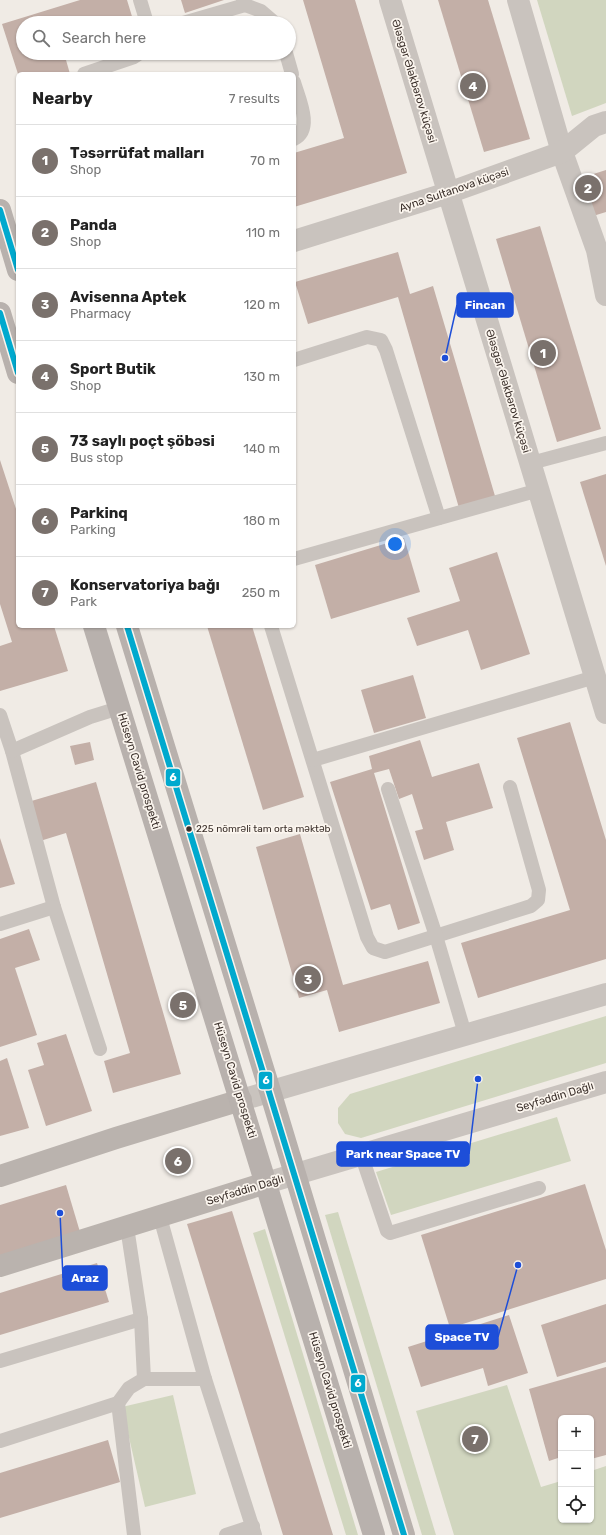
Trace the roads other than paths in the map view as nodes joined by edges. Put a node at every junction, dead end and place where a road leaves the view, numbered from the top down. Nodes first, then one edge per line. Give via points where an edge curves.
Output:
1 (140, 0) edge
2 (390, 0) edge
3 (518, 0) edge
4 (244, 3) edge
5 (145, 16) edge
6 (204, 16) edge
7 (267, 16) edge
8 (125, 60) edge
9 (288, 60) edge
10 (90, 72) edge
11 (291, 72) edge
12 (296, 89) edge
13 (606, 122) edge
14 (296, 137) edge
15 (562, 152) junction
16 (448, 193) junction
17 (0, 210) edge
18 (296, 240) edge
19 (602, 249) edge
20 (16, 263) edge
21 (606, 295) edge
22 (6, 323) edge
23 (296, 359) edge
24 (16, 367) edge
25 (606, 443) edge
26 (531, 463) junction
27 (539, 490) junction
28 (439, 518) junction
29 (296, 558) edge
30 (95, 628) edge
31 (128, 628) edge
32 (272, 628) edge
33 (595, 677) junction
34 (119, 708) junction
35 (606, 713) edge
36 (0, 715) edge
37 (12, 751) junction
38 (312, 760) junction
39 (510, 787) dead end
40 (388, 789) dead end
41 (54, 907) junction
42 (0, 924) edge
43 (436, 936) junction
44 (606, 994) edge
45 (465, 1034) junction
46 (100, 1049) dead end
47 (606, 1082) edge
48 (270, 1091) junction
49 (241, 1100) junction
50 (362, 1154) junction
51 (296, 1174) junction
52 (0, 1176) edge
53 (266, 1183) junction
54 (538, 1188) dead end
55 (160, 1217) junction
56 (127, 1227) junction
57 (0, 1266) edge
58 (141, 1319) junction
59 (0, 1360) edge
60 (205, 1378) junction
61 (144, 1379) junction
62 (118, 1403) junction
63 (0, 1441) edge
64 (254, 1531) edge
65 (134, 1535) edge
66 (226, 1535) edge
67 (374, 1535) edge
68 (404, 1535) edge

1 - 5 lane
2 - 16 street, Ələsgər Ələkbərov küçəsi
3 - 15 street
4 - 6 lane
4 - 7 lane
8 - 10 lane
9 - 11 lane
12 - 14 lane via 304,117 303,128
13 - 15 street, Ayna Sultanova küçəsi via 594,126
15 - 16 street, Ayna Sultanova küçəsi
15 - 19 street
16 - 18 street, Ayna Sultanova küçəsi
16 - 26 street, Ələsgər Ələkbərov küçəsi
17 - 20 main road
19 - 21 street
22 - 24 main road
23 - 28 lane via 367,337 381,340
25 - 26 lane
26 - 27 street, Ələsgər Ələkbərov küçəsi
27 - 28 lane
27 - 33 street, Ələsgər Ələkbərov küçəsi
28 - 29 lane
30 - 34 main road, Hüseyn Cavid prospekti
31 - 48 main road
32 - 38 lane
33 - 35 street, Ələsgər Ələkbərov küçəsi
33 - 38 lane
34 - 37 lane via 90,717
34 - 49 main road, Hüseyn Cavid prospekti
36 - 37 lane
37 - 41 lane
38 - 43 lane via 367,937 373,948 385,952
39 - 43 lane via 539,890 538,900 531,906
40 - 43 lane
41 - 42 lane
41 - 46 lane
43 - 45 lane
44 - 45 street
45 - 48 street
47 - 50 street, Seyfəddin Dağlı
48 - 49 street
48 - 51 main road
49 - 52 street
49 - 53 main road, Hüseyn Cavid prospekti
50 - 51 street, Seyfəddin Dağlı
50 - 54 lane via 387,1231 390,1233
51 - 53 street, Seyfəddin Dağlı
51 - 68 main road
53 - 55 street, Seyfəddin Dağlı
53 - 67 main road, Hüseyn Cavid prospekti
55 - 56 street, Seyfəddin Dağlı
55 - 60 lane
56 - 57 street, Seyfəddin Dağlı
56 - 58 lane
58 - 59 lane
58 - 61 lane
60 - 61 lane
60 - 64 lane
61 - 62 lane via 130,1388
62 - 63 lane
62 - 65 lane
64 - 66 lane

